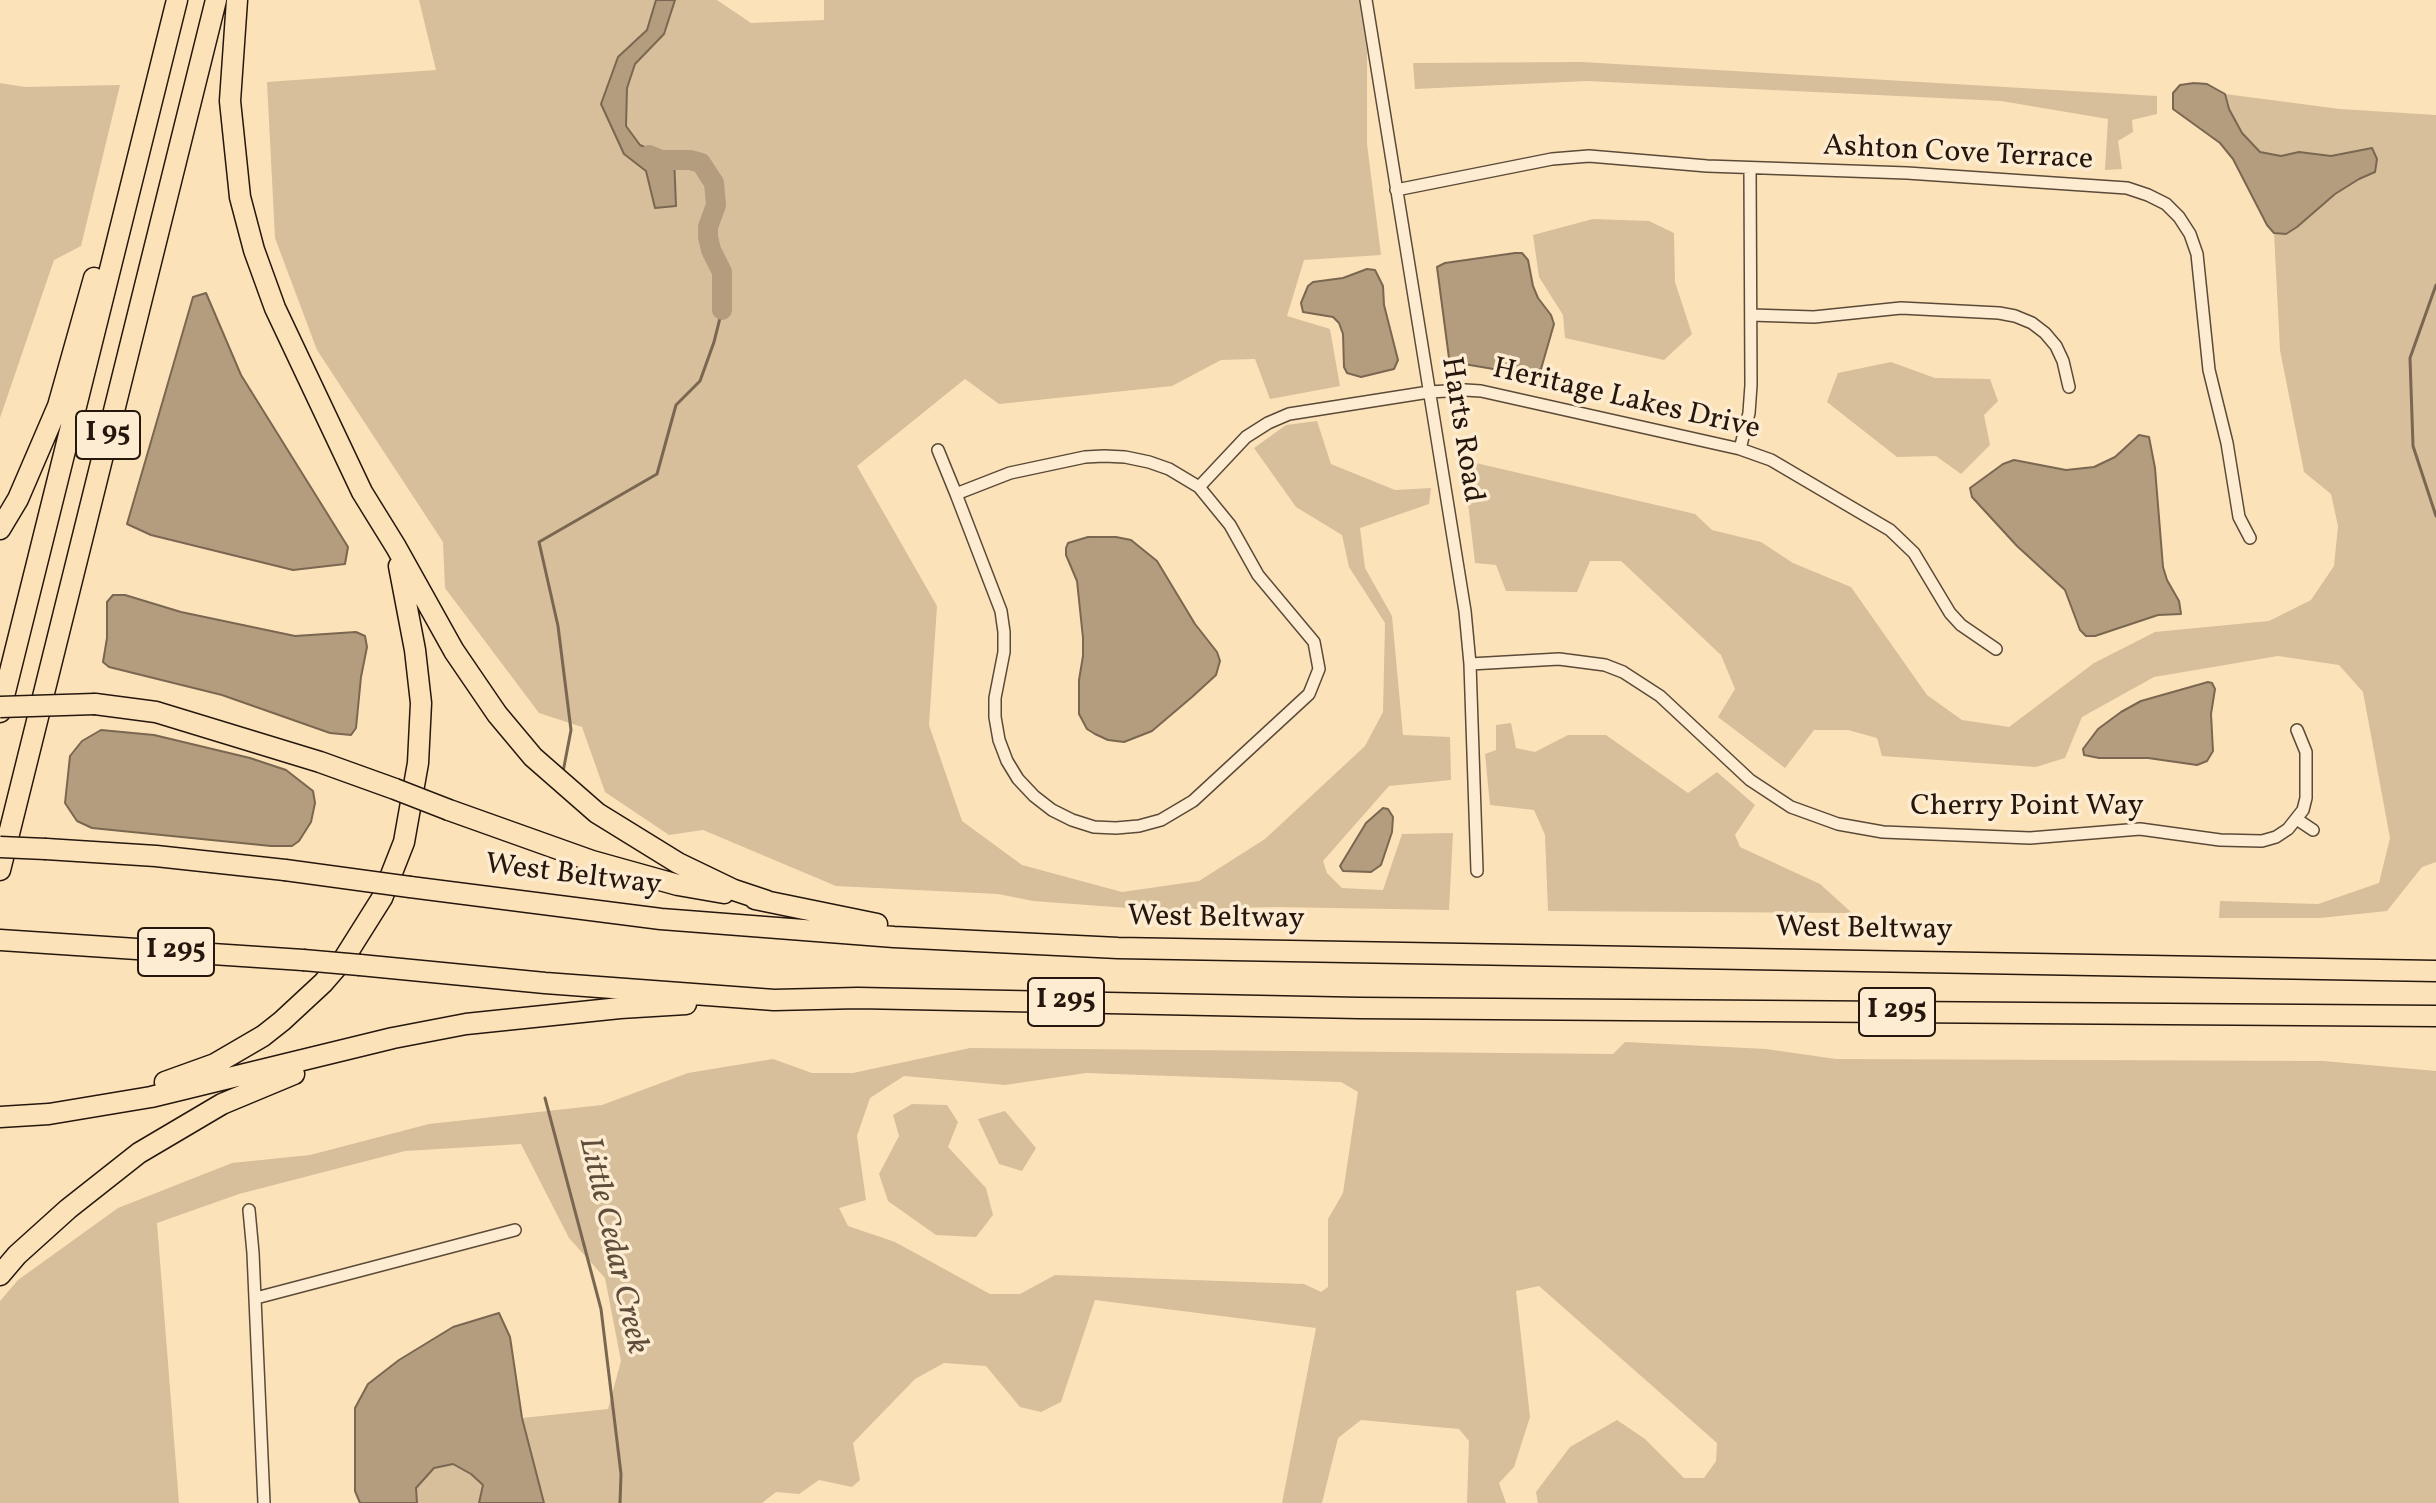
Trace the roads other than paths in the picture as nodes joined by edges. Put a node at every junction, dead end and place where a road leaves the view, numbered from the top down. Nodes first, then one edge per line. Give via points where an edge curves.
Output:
1 (177, 0) edge
2 (216, 0) edge
3 (237, 0) edge
4 (1366, 0) edge
5 (165, 49) junction
6 (1750, 168) junction
7 (1396, 190) junction
8 (1751, 315) junction
9 (2069, 387) dead end
10 (1429, 392) junction
11 (1740, 449) junction
12 (938, 450) dead end
13 (1199, 487) junction
14 (956, 494) junction
15 (0, 529) edge
16 (2250, 538) dead end
17 (396, 547) junction
18 (1996, 649) dead end
19 (1470, 664) junction
20 (0, 710) edge
21 (2297, 730) dead end
22 (2298, 820) junction
23 (2313, 830) dead end
24 (0, 847) edge
25 (0, 870) edge
26 (1477, 871) dead end
27 (767, 901) junction
28 (0, 940) edge
29 (1118, 948) junction
30 (2436, 971) edge
31 (774, 1000) junction
32 (2436, 1016) edge
33 (393, 1038) junction
34 (49, 1114) junction
35 (0, 1117) edge
36 (249, 1210) dead end
37 (515, 1230) dead end
38 (0, 1275) edge
39 (256, 1298) junction
40 (264, 1503) edge

1 - 5 highway, I 95
2 - 25 highway, I 95
3 - 17 highway via 230,101 240,197 254,250 275,308 356,478
4 - 7 street, Harts Road
5 - 15 highway via 153,68 62,396
5 - 20 highway, I 95
6 - 7 street, Ashton Cove Terrace via 1580,156
6 - 8 street
6 - 16 street, Ashton Cove Terrace via 2127,188 2166,204 2190,234 2197,254 2209,370 2239,517
7 - 10 street, Harts Road
8 - 9 street via 1814,317 1901,308 2015,316 2032,323 2056,346
8 - 11 street via 1750,399
10 - 11 street, Heritage Lakes Drive via 1481,391
10 - 13 street, Heritage Lakes Drive via 1289,414 1246,437
10 - 19 street, Harts Road
11 - 18 street, Heritage Lakes Drive via 1790,470 1890,530 1914,553 1950,613
12 - 14 street
13 - 14 street via 1149,462 1104,456 1010,473
13 - 14 street via 1230,525 1258,575 1314,642 1319,669 1309,694 1193,801 1161,820 1116,828 1094,827 1052,810 1018,779 1007,761 995,717 1004,632 995,592
17 - 27 highway via 454,651 533,757 597,813 678,863
17 - 34 highway via 421,703 418,763 404,842 382,898 343,960 263,1036 215,1064 175,1079
19 - 22 street, Cherry Point Way via 1559,659 1623,672 1660,696 1772,795 1816,817 1859,829 2030,838 2140,829 2262,841
19 - 26 street, Harts Road
20 - 27 highway, bridge via 95,704 156,712 320,762 592,861 678,885
21 - 22 street via 2306,752 2306,798
22 - 23 street
24 - 29 highway, West Beltway / I 295, bridge via 285,870 661,919
27 - 29 highway via 865,923
28 - 31 highway, I 295, bridge
29 - 30 highway, West Beltway / I 295
31 - 32 highway, I 295
31 - 33 highway via 620,1008 466,1024
33 - 34 highway via 151,1097
33 - 38 highway via 267,1083 139,1153 68,1209
34 - 35 highway
36 - 39 street
37 - 39 street
39 - 40 street

